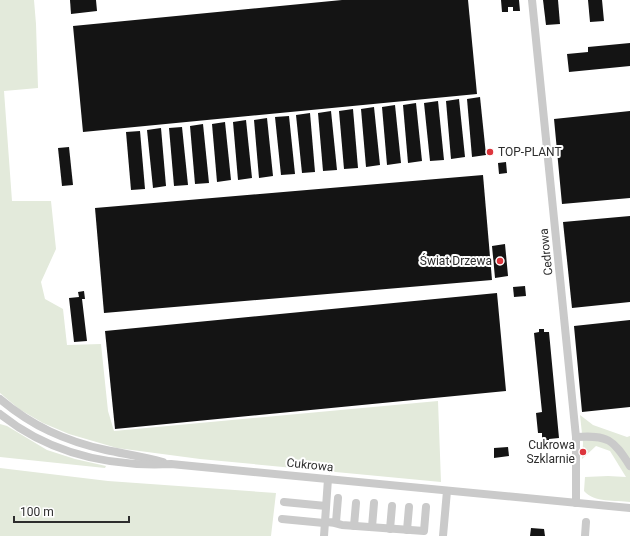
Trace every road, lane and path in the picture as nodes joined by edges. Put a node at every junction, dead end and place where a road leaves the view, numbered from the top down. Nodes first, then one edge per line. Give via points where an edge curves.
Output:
1 (532, 0) edge
2 (0, 399) edge
3 (4, 404) edge
4 (0, 414) edge
5 (0, 419) edge
6 (11, 423) junction
7 (576, 437) junction
8 (171, 464) junction
9 (630, 466) edge
10 (328, 479) junction
11 (447, 491) junction
12 (338, 498) dead end
13 (284, 502) dead end
14 (356, 503) dead end
15 (374, 503) dead end
16 (576, 503) junction
17 (326, 506) junction
18 (392, 506) dead end
19 (409, 507) dead end
20 (426, 507) dead end
21 (630, 508) edge
22 (282, 520) dead end
23 (336, 522) junction
24 (586, 522) dead end
25 (324, 523) junction
26 (354, 526) junction
27 (372, 527) junction
28 (390, 529) junction
29 (407, 530) junction
30 (324, 536) edge
31 (443, 536) edge
32 (585, 536) edge

1 - 7 street, Cedrowa
2 - 3 street, Cukrowa
3 - 8 street, Cukrowa via 38,426 66,438 105,450
4 - 6 street, Cukrowa
5 - 6 street, Cukrowa
6 - 8 street, Cukrowa via 40,440 80,456 148,465
7 - 9 street via 596,437 610,441
7 - 16 street, Cedrowa
8 - 10 street, Cukrowa
10 - 11 street, Cukrowa
10 - 17 street
11 - 16 street, Cukrowa
11 - 31 street
12 - 23 street
13 - 17 street
14 - 26 street
15 - 27 street
16 - 21 street, Cukrowa
17 - 25 street
18 - 28 street
19 - 29 street
20 - 29 street via 424,531
22 - 25 street
23 - 25 street
23 - 26 street
24 - 32 street
25 - 30 street
26 - 27 street
27 - 28 street
28 - 29 street

